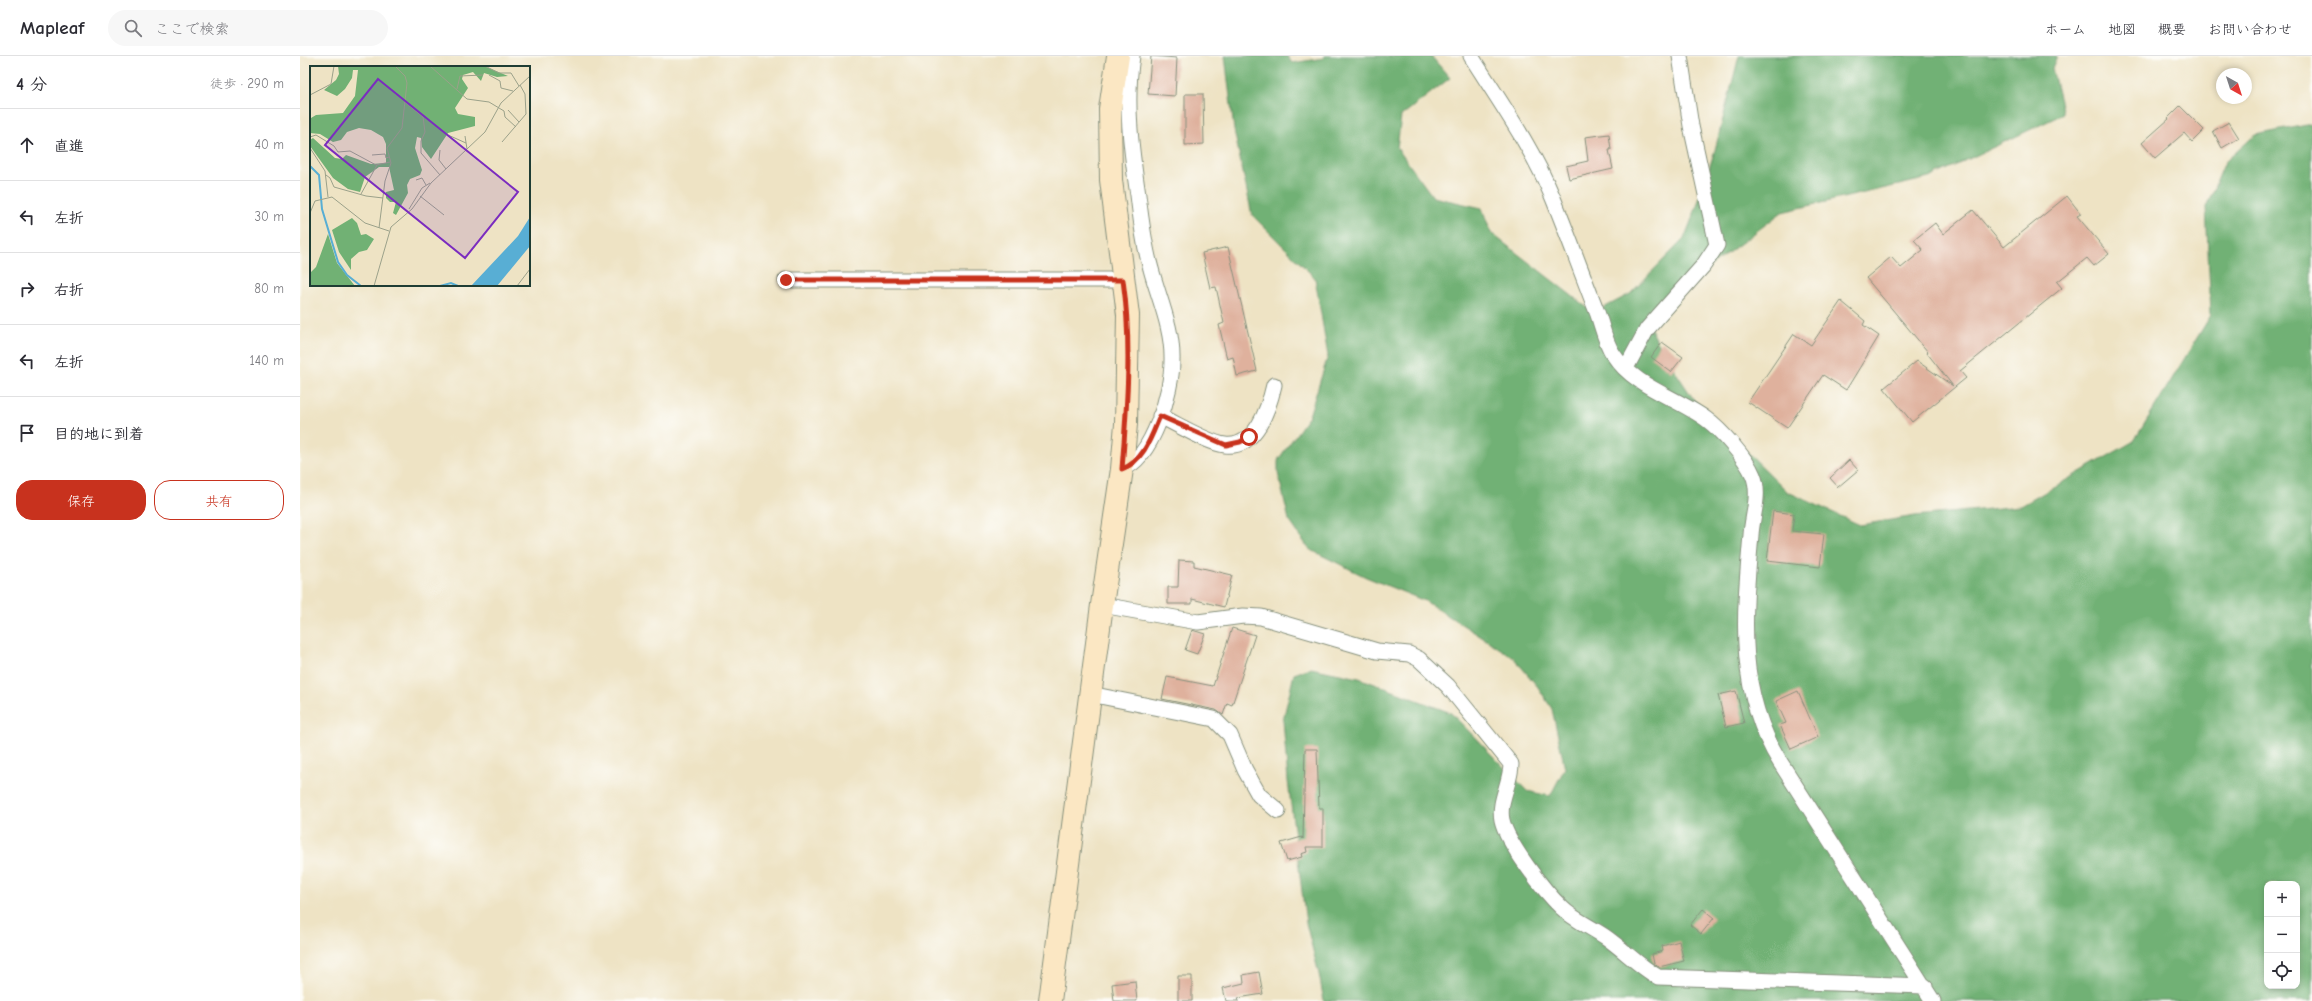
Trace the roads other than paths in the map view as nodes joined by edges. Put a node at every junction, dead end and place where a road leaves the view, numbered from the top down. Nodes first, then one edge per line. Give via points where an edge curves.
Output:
1 (1118, 56) edge
2 (1132, 56) edge
3 (1471, 56) edge
4 (1680, 56) edge
5 (786, 280) dead end
6 (1123, 280) junction
7 (1626, 368) junction
8 (1274, 385) dead end
9 (1160, 416) junction
10 (1122, 469) junction
11 (1102, 605) junction
12 (1090, 694) junction
13 (1278, 812) dead end
14 (1925, 986) junction
15 (1050, 1001) edge
16 (1933, 1001) edge

1 - 6 street via 1110,109 1111,180
2 - 9 street via 1128,81 1134,166 1143,235 1167,323 1172,360 1167,397
3 - 7 street via 1534,158 1552,196 1612,354
4 - 7 street via 1691,126 1717,246 1704,266 1647,329
5 - 6 street
6 - 10 street via 1128,315 1128,371
7 - 14 street via 1660,394 1707,420 1737,449 1754,477 1756,498 1745,607 1745,656 1766,740
8 - 9 street via 1268,410 1260,425 1249,437 1233,445 1218,442
9 - 10 street via 1144,452 1134,463
10 - 11 street
11 - 12 street
11 - 14 street via 1198,622 1243,616 1261,617 1377,651 1409,654 1419,659 1448,686 1511,764 1511,778 1503,798 1502,821 1530,871 1562,908 1608,938 1640,967 1658,977
12 - 13 street via 1214,719 1230,734 1259,795
12 - 15 street
14 - 16 street

